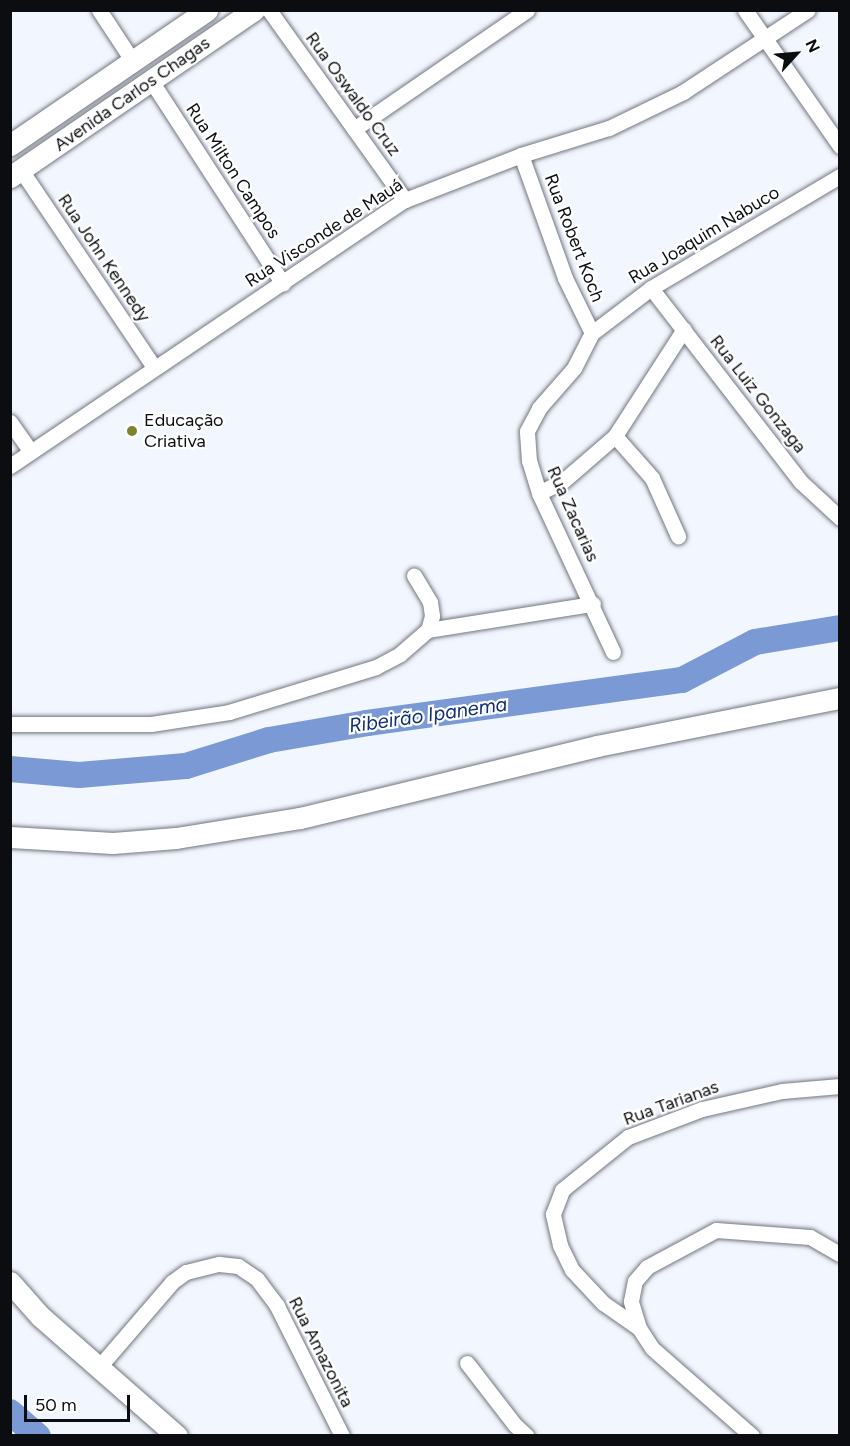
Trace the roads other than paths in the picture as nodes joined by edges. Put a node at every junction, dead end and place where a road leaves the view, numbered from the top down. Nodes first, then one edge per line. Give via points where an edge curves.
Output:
1 (99, 10) edge
2 (207, 10) edge
3 (254, 10) edge
4 (269, 10) edge
5 (527, 10) edge
6 (746, 10) edge
7 (808, 10) edge
8 (765, 40) junction
9 (132, 60) junction
10 (150, 79) junction
11 (354, 129) junction
12 (10, 144) edge
13 (840, 146) edge
14 (522, 156) junction
15 (16, 174) edge
16 (840, 176) edge
17 (405, 200) junction
18 (283, 284) junction
19 (651, 288) junction
20 (684, 329) junction
21 (592, 333) junction
22 (154, 367) junction
23 (10, 422) edge
24 (615, 436) junction
25 (30, 451) junction
26 (10, 466) edge
27 (539, 493) junction
28 (840, 518) edge
29 (678, 536) dead end
30 (414, 575) dead end
31 (593, 604) junction
32 (428, 630) junction
33 (613, 652) dead end
34 (840, 698) edge
35 (10, 724) edge
36 (10, 837) edge
37 (840, 1086) edge
38 (840, 1254) edge
39 (10, 1282) edge
40 (639, 1328) junction
41 (467, 1363) dead end
42 (99, 1367) junction
43 (177, 1436) edge
44 (342, 1436) edge
45 (527, 1436) edge
46 (752, 1436) edge

1 - 9 street
2 - 9 main road, Avenida Carlos Chagas
3 - 10 main road, Avenida Carlos Chagas
4 - 11 street, Rua Oswaldo Cruz
5 - 11 street
6 - 8 street
7 - 8 street, Rua Visconde de Mauá
8 - 13 street
8 - 14 street, Rua Visconde de Mauá via 683,92 609,128
9 - 12 main road, Avenida Carlos Chagas
10 - 15 main road, Avenida Carlos Chagas
10 - 18 street, Rua Milton Campos
11 - 17 street, Rua Oswaldo Cruz
14 - 17 street, Rua Visconde de Mauá
14 - 21 street, Rua Robert Koch via 565,278
15 - 22 street, Rua John Kennedy
16 - 19 street, Rua Joaquim Nabuco
17 - 18 street, Rua Visconde de Mauá
18 - 22 street, Rua Visconde de Mauá
19 - 20 street, Rua Luiz Gonzaga
19 - 21 street, Rua Joaquim Nabuco
20 - 24 street
20 - 28 street, Rua Luiz Gonzaga via 801,482
21 - 27 street, Rua Zacarias via 574,368 539,408 527,431 529,461
22 - 25 street, Rua Visconde de Mauá
23 - 25 street
24 - 27 street via 563,481
24 - 29 street via 652,478
25 - 26 street, Rua Visconde de Mauá
27 - 31 street, Rua Zacarias
30 - 32 street via 430,602
31 - 32 street
31 - 33 street, Rua Zacarias
32 - 35 street via 376,667 229,712 152,724
34 - 36 main road via 597,746 300,818 176,838 113,843
37 - 40 street, Rua Tarianas via 782,1090 702,1109 628,1137 562,1190 553,1214 560,1245 572,1270 603,1303
38 - 40 street, Rua Tarianas via 810,1237 762,1230 716,1230 647,1267 635,1281 631,1300
39 - 42 main road via 40,1316
40 - 46 street, Rua Tarianas via 652,1348
41 - 45 street
42 - 43 main road
42 - 44 street, Rua Amazonita via 172,1282 186,1272 219,1263 238,1266 257,1279 277,1306

